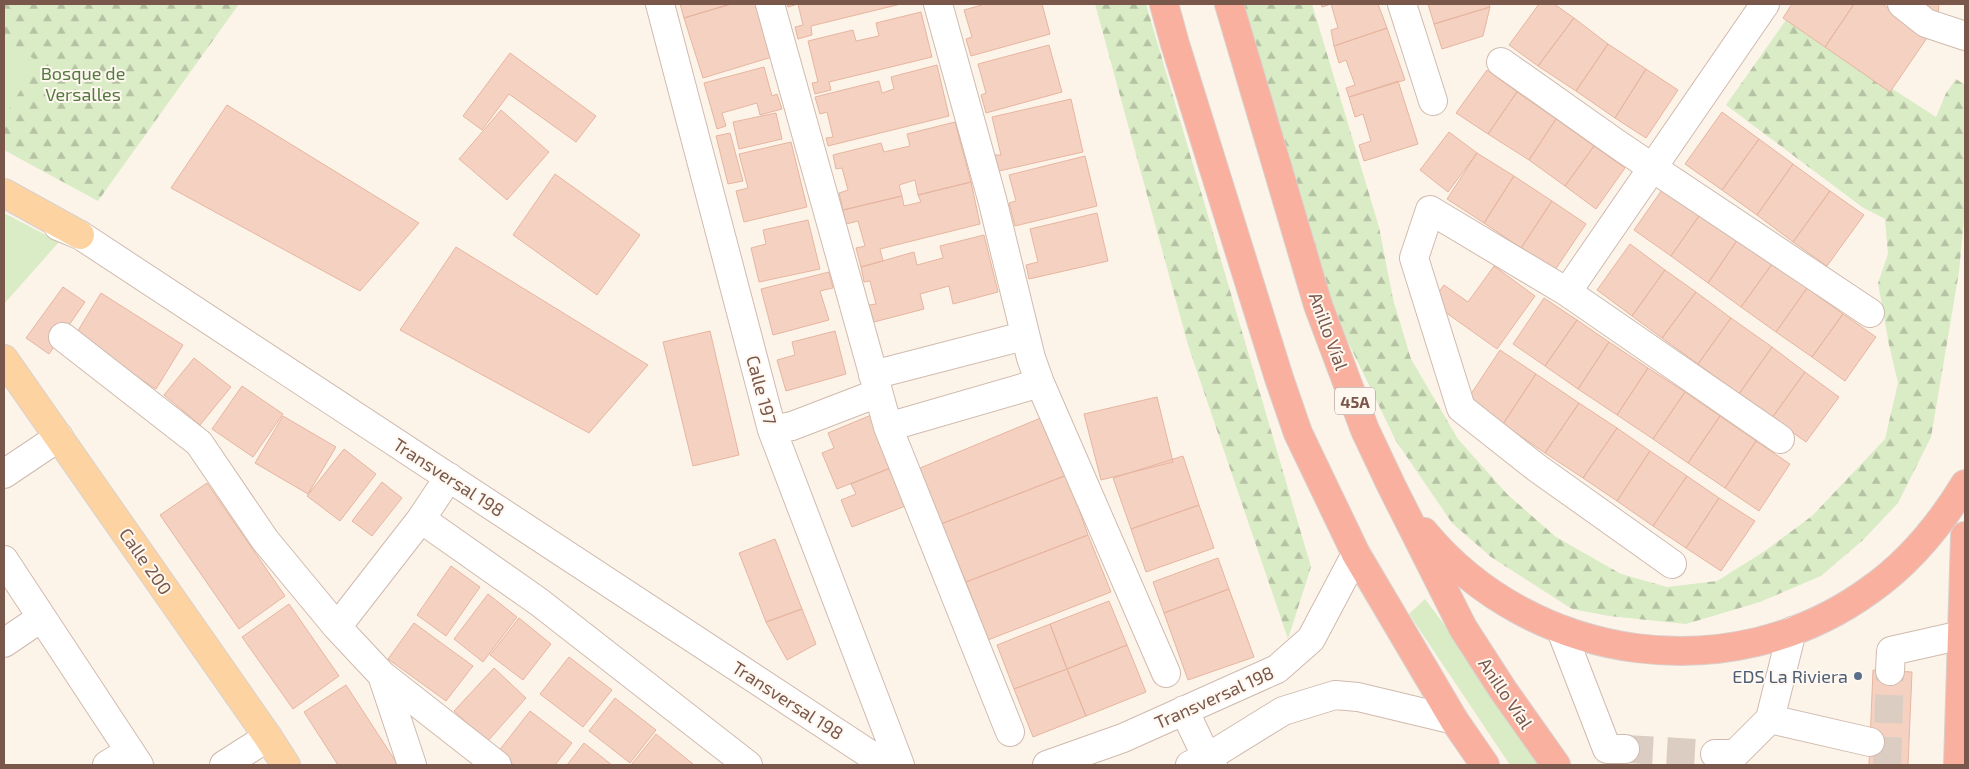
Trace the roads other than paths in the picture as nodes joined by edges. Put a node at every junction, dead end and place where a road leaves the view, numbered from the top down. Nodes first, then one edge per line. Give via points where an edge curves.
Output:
1 (660, 4) edge
2 (770, 4) edge
3 (938, 4) edge
4 (1164, 4) edge
5 (1229, 4) edge
6 (1402, 4) edge
7 (1765, 4) edge
8 (1902, 4) edge
9 (1965, 32) edge
10 (1965, 36) edge
11 (1501, 62) dead end
12 (1433, 102) dead end
13 (1651, 167) junction
14 (4, 192) edge
15 (4, 206) edge
16 (80, 235) junction
17 (1567, 292) junction
18 (1870, 313) dead end
19 (1024, 336) junction
20 (63, 337) dead end
21 (4, 359) edge
22 (1040, 383) junction
23 (876, 384) junction
24 (888, 427) junction
25 (772, 430) junction
26 (59, 436) junction
27 (1780, 439) dead end
28 (4, 474) edge
29 (449, 477) junction
30 (1965, 484) edge
31 (1391, 485) junction
32 (420, 519) junction
33 (1965, 536) edge
34 (1356, 554) junction
35 (4, 560) edge
36 (1672, 564) dead end
37 (41, 618) junction
38 (337, 627) junction
39 (1561, 630) junction
40 (1792, 631) junction
41 (1962, 635) junction
42 (4, 643) edge
43 (1890, 670) tunnel mouth
44 (1166, 673) dead end
45 (382, 675) junction
46 (1184, 710) junction
47 (1770, 719) junction
48 (1454, 720) junction
49 (1010, 732) dead end
50 (268, 737) junction
51 (1870, 742) dead end
52 (1625, 749) tunnel mouth
53 (1715, 754) tunnel mouth
54 (125, 760) edge
55 (1203, 763) edge
56 (224, 765) edge
57 (286, 765) edge
58 (412, 765) edge
59 (498, 765) edge
60 (748, 765) edge
61 (886, 765) edge
62 (900, 765) edge
63 (1046, 765) edge
64 (1485, 765) edge
65 (1556, 765) edge
66 (1958, 765) edge

1 - 25 street, Calle 197
2 - 23 street
3 - 19 street via 992,199
4 - 34 highway via 1279,378 1298,432
5 - 31 highway, Anillo Víal / 45A via 1318,305 1365,430
6 - 12 street
7 - 13 street
8 - 10 street via 1926,23
9 - 10 street
11 - 13 street
13 - 17 street
13 - 18 street
14 - 16 main road
15 - 16 street, Transversal 198
16 - 29 street, Transversal 198
17 - 27 street
17 - 36 street via 1430,210 1414,258 1460,408 1537,468
19 - 22 street
19 - 23 street
20 - 38 street via 199,443 265,540
21 - 26 main road, Calle 200
22 - 24 street
22 - 44 street
23 - 24 street
23 - 25 street via 792,426
24 - 49 street
25 - 62 street, Calle 197
26 - 28 street
26 - 50 main road, Calle 200
29 - 32 street
29 - 61 street, Transversal 198
30 - 40 highway via 1934,530 1893,572 1845,606
31 - 39 highway via 1436,546 1464,572 1494,595
31 - 65 highway, Anillo Víal / 45A via 1463,628
32 - 38 street
32 - 60 street via 539,602
33 - 41 highway
34 - 46 street, Transversal 198 via 1311,639 1277,669
34 - 48 highway
35 - 37 street
37 - 42 street
37 - 54 street
38 - 45 street
39 - 40 highway via 1618,646 1677,652 1735,647
39 - 52 street via 1607,749
40 - 47 street
41 - 43 street via 1890,651
41 - 66 highway
45 - 58 street
45 - 59 street
46 - 55 street
46 - 63 street, Transversal 198 via 1123,738
47 - 51 street
47 - 53 street via 1735,754
48 - 55 street via 1358,697 1335,695 1283,711
48 - 64 highway
50 - 56 street
50 - 57 main road, Calle 200

